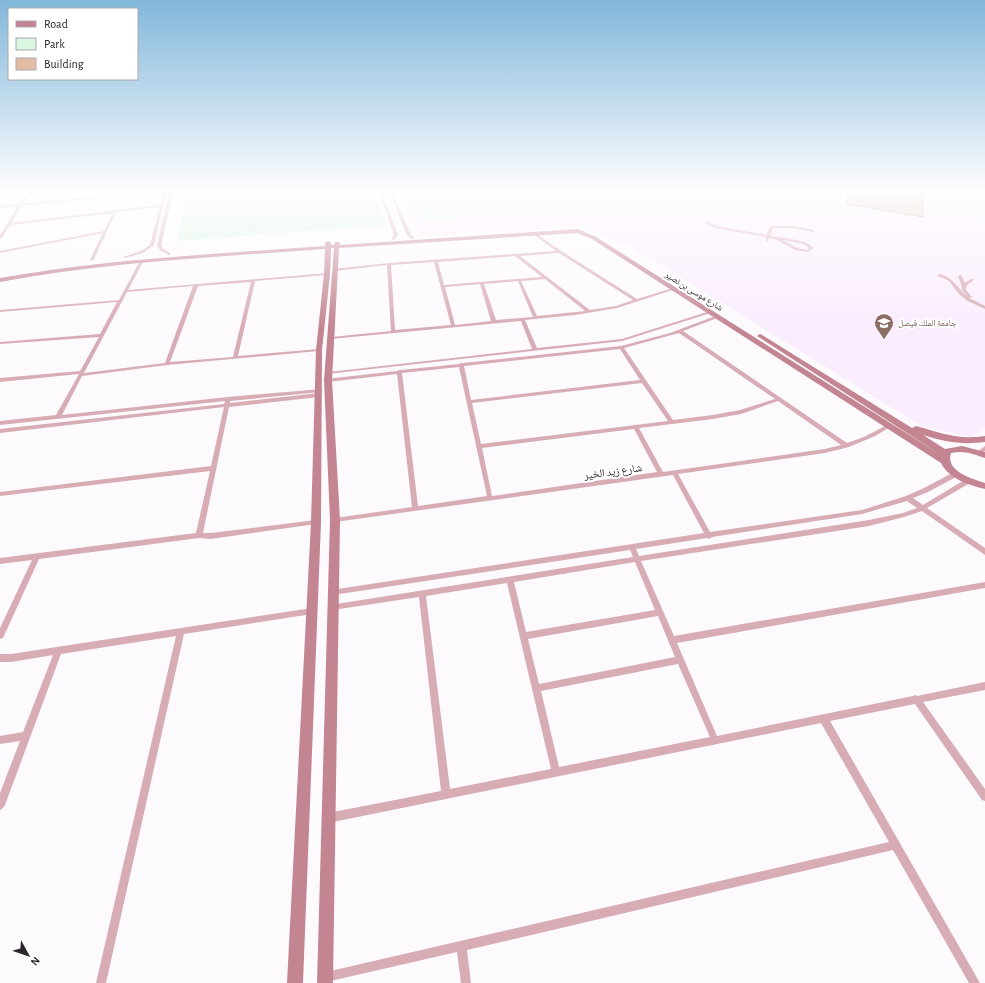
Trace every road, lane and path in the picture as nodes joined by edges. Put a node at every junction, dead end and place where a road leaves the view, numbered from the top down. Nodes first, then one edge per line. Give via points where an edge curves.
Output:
1 (74, 238) edge
2 (102, 238) edge
3 (154, 238) edge
4 (161, 238) edge
5 (412, 238) edge
6 (452, 238) edge
7 (541, 238) edge
8 (591, 238) edge
9 (602, 238) edge
10 (776, 238) joint
11 (393, 239) joint
12 (332, 245) junction
13 (0, 252) edge
14 (560, 252) junction
15 (169, 254) junction
16 (516, 255) junction
17 (125, 257) junction
18 (92, 260) junction
19 (436, 261) junction
20 (141, 262) junction
21 (388, 264) junction
22 (331, 272) junction
23 (0, 274) edge
24 (951, 274) dead end
25 (939, 275) dead end
26 (960, 276) dead end
27 (545, 278) junction
28 (0, 280) edge
29 (253, 280) junction
30 (519, 280) junction
31 (972, 280) dead end
32 (482, 283) junction
33 (196, 285) junction
34 (955, 285) junction
35 (442, 286) junction
36 (964, 286) junction
37 (674, 289) junction
38 (125, 290) junction
39 (120, 301) junction
40 (637, 301) junction
41 (985, 307) edge
42 (0, 311) edge
43 (588, 312) junction
44 (715, 314) junction
45 (536, 318) junction
46 (522, 319) junction
47 (494, 322) junction
48 (453, 326) junction
49 (680, 331) junction
50 (393, 332) junction
51 (102, 335) junction
52 (331, 338) junction
53 (0, 343) edge
54 (621, 347) junction
55 (554, 348) junction
56 (319, 350) junction
57 (535, 350) junction
58 (556, 353) junction
59 (235, 357) junction
60 (167, 364) junction
61 (461, 364) junction
62 (399, 371) junction
63 (81, 374) junction
64 (328, 376) junction
65 (0, 380) edge
66 (644, 381) junction
67 (319, 393) junction
68 (779, 399) junction
69 (470, 402) junction
70 (228, 403) junction
71 (58, 417) junction
72 (671, 422) junction
73 (898, 422) junction
74 (0, 423) edge
75 (635, 426) junction
76 (889, 426) junction
77 (0, 431) edge
78 (985, 439) edge
79 (479, 446) junction
80 (847, 446) junction
81 (983, 452) edge
82 (946, 457) junction
83 (214, 468) junction
84 (674, 472) junction
85 (661, 474) junction
86 (956, 474) junction
87 (968, 481) junction
88 (985, 486) edge
89 (0, 494) edge
90 (490, 498) junction
91 (908, 498) junction
92 (923, 508) junction
93 (415, 509) junction
94 (334, 520) junction
95 (316, 522) junction
96 (199, 535) junction
97 (710, 536) junction
98 (632, 548) junction
99 (985, 552) edge
100 (37, 556) junction
101 (637, 559) junction
102 (0, 561) edge
103 (510, 579) junction
104 (985, 586) edge
105 (333, 592) junction
106 (422, 593) junction
107 (333, 607) junction
108 (312, 611) junction
109 (660, 612) junction
110 (181, 631) junction
111 (0, 636) edge
112 (524, 636) junction
113 (672, 640) junction
114 (58, 651) junction
115 (0, 658) edge
116 (680, 660) junction
117 (985, 686) edge
118 (536, 688) junction
119 (916, 699) junction
120 (823, 718) junction
121 (26, 736) junction
122 (0, 740) edge
123 (715, 740) junction
124 (556, 772) junction
125 (446, 794) junction
126 (985, 797) edge
127 (0, 805) edge
128 (328, 818) junction
129 (895, 845) junction
130 (461, 946) junction
131 (325, 980) edge
132 (101, 983) edge
133 (295, 983) edge
134 (466, 983) edge
135 (975, 983) edge

1 - 13 street
2 - 18 street
3 - 17 street via 152,246
4 - 15 street via 159,246
5 - 11 street, شارع موسى بن نصير
6 - 12 street, شارع موسى بن نصير
7 - 14 street
8 - 37 street, شارع موسى بن نصير
9 - 73 street, شارع موسى بن نصير
10 - 10 street via 804,243 811,248 808,251 796,249
11 - 12 street, شارع موسى بن نصير
12 - 15 street, شارع موسى بن نصير
12 - 20 street, شارع موسى بن نصير
12 - 22 street
14 - 16 street
14 - 40 street
15 - 17 street, شارع موسى بن نصير
16 - 19 street
16 - 27 street
17 - 18 street, شارع موسى بن نصير
18 - 23 street, شارع موسى بن نصير
19 - 21 street
19 - 35 street
20 - 28 street, شارع موسى بن نصير via 50,271
20 - 38 street
21 - 22 street
21 - 50 street
22 - 29 street
22 - 52 street
22 - 56 street
24 - 34 street
25 - 34 street
26 - 36 street
27 - 30 street
27 - 43 street
29 - 33 street
29 - 59 street
30 - 32 street
30 - 45 street
31 - 36 street
32 - 35 street
32 - 47 street
33 - 38 street
33 - 60 street
34 - 41 street via 969,300
35 - 48 street
36 - 41 street via 968,296
37 - 40 street
37 - 44 street, شارع موسى بن نصير
38 - 39 street
39 - 42 street
39 - 51 street
40 - 43 street
43 - 45 street
44 - 49 street
44 - 55 street via 622,340
44 - 76 street, شارع موسى بن نصير
45 - 46 street
46 - 47 street
46 - 57 street
47 - 48 street
48 - 50 street
49 - 54 street
49 - 68 street
50 - 52 street
51 - 53 street
51 - 63 street
52 - 64 street
54 - 58 street
54 - 66 street
55 - 57 street
55 - 58 street
56 - 59 street
56 - 67 street
57 - 64 street
58 - 61 street
59 - 60 street
60 - 63 street
61 - 62 street
61 - 69 street
62 - 64 street
62 - 93 street
63 - 65 street
63 - 71 street
64 - 94 street
66 - 69 street
66 - 72 street
67 - 70 street
67 - 95 street
68 - 72 street via 741,412
68 - 80 street
69 - 79 street
70 - 71 street
70 - 77 street
70 - 83 street
71 - 74 street
72 - 75 street
73 - 78 street via 946,439
73 - 82 street, شارع موسى بن نصير
75 - 79 street
75 - 85 street
76 - 80 street, شارع زيد الخير
76 - 82 street, شارع موسى بن نصير
79 - 90 street
80 - 84 street, شارع زيد الخير
81 - 82 street via 953,449
82 - 86 street
83 - 89 street
83 - 96 street
84 - 85 street, شارع زيد الخير
84 - 97 street
85 - 90 street, شارع زيد الخير
86 - 87 street
86 - 91 street
87 - 88 street
87 - 92 street
90 - 93 street, شارع زيد الخير
91 - 92 street
91 - 97 street via 862,512
92 - 99 street
92 - 101 street via 870,523
93 - 94 street, شارع زيد الخير
94 - 105 street
95 - 96 street via 211,536
95 - 108 street
96 - 100 street
97 - 98 street
98 - 101 street
98 - 105 street
100 - 102 street
100 - 111 street
101 - 103 street
101 - 109 street
103 - 106 street
103 - 112 street
104 - 113 street
105 - 107 street
106 - 107 street
106 - 125 street
107 - 128 street
108 - 110 street
108 - 133 street
109 - 112 street
109 - 113 street
110 - 114 street
110 - 132 street
112 - 118 street
113 - 116 street
114 - 115 street
114 - 121 street
116 - 118 street
116 - 123 street
117 - 119 street
118 - 124 street
119 - 120 street
119 - 126 street
120 - 123 street
120 - 129 street
121 - 122 street
121 - 127 street
123 - 124 street
124 - 125 street
125 - 128 street
128 - 131 street
129 - 130 street
129 - 135 street
130 - 131 street
130 - 134 street

